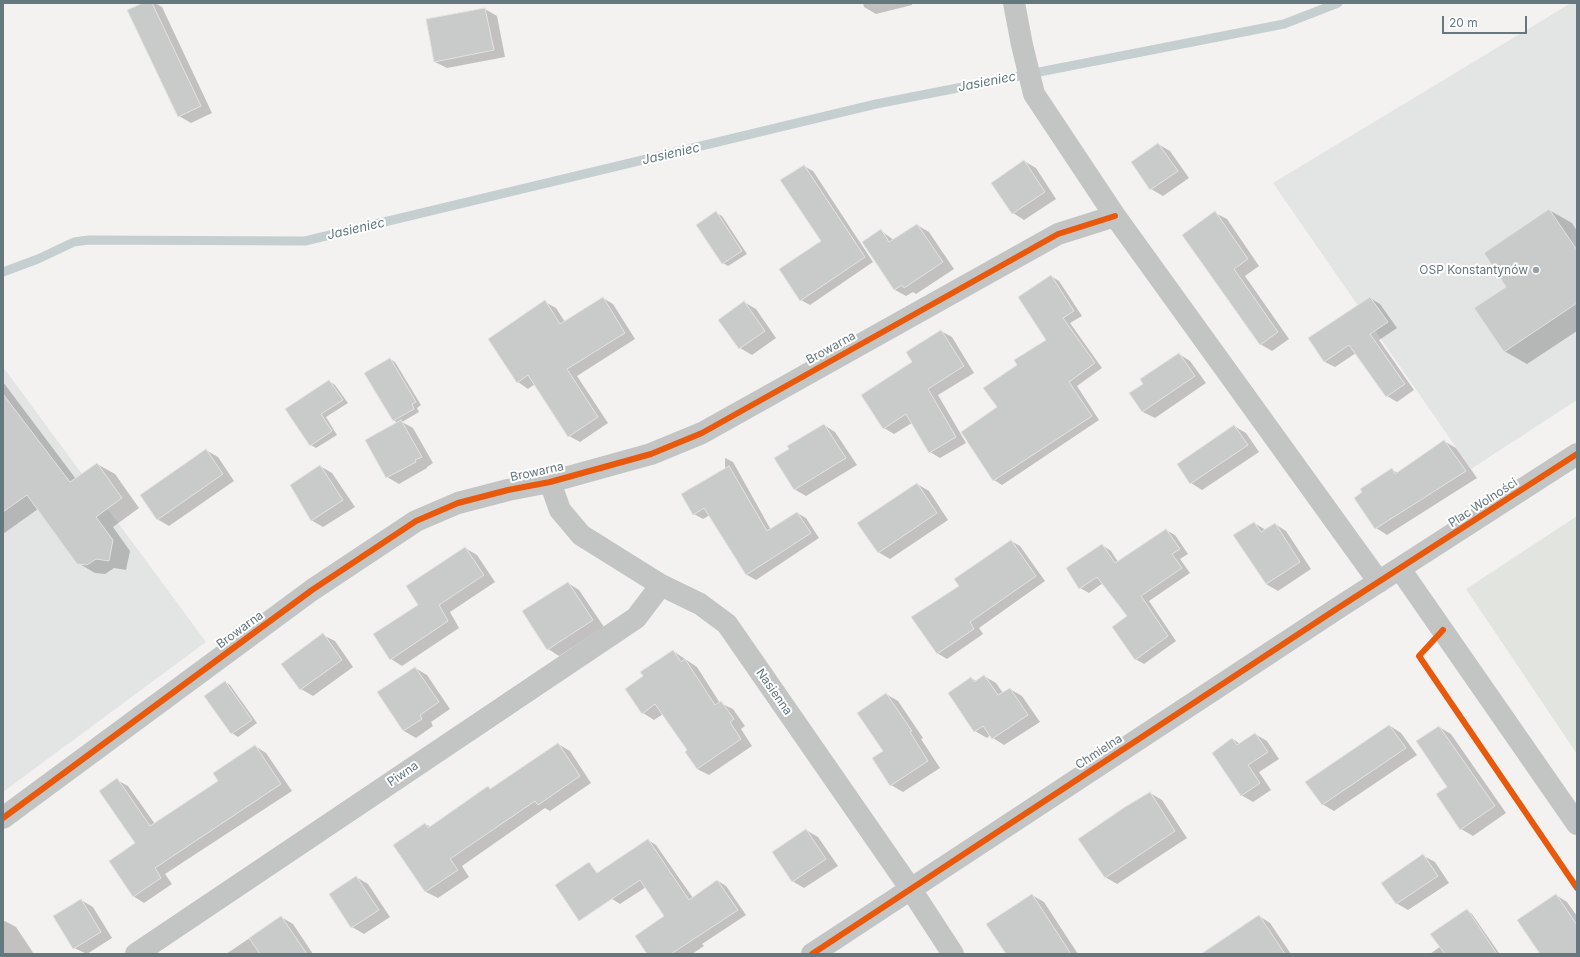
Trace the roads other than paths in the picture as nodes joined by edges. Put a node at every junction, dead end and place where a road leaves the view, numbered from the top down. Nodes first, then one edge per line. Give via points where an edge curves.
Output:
1 (1014, 3) edge
2 (1115, 216) junction
3 (1577, 454) edge
4 (550, 482) junction
5 (1400, 569) junction
6 (1379, 582) junction
7 (661, 585) junction
8 (3, 818) edge
9 (1577, 824) edge
10 (910, 888) junction
11 (136, 954) edge
12 (812, 954) edge
13 (953, 954) edge

1 - 2 street via 1034,94
2 - 4 street, Browarna via 1058,234 702,433 651,454
2 - 6 street
3 - 5 street, Plac Wolności
4 - 7 street, Nasienna via 560,510 581,535
4 - 8 street, Browarna via 458,503 416,522 312,590
5 - 6 street, Chmielna
5 - 9 street
6 - 10 street, Chmielna
7 - 10 street, Nasienna via 700,604 727,624
7 - 11 street, Piwna via 636,618
10 - 12 street, Chmielna
10 - 13 street, Nasienna

